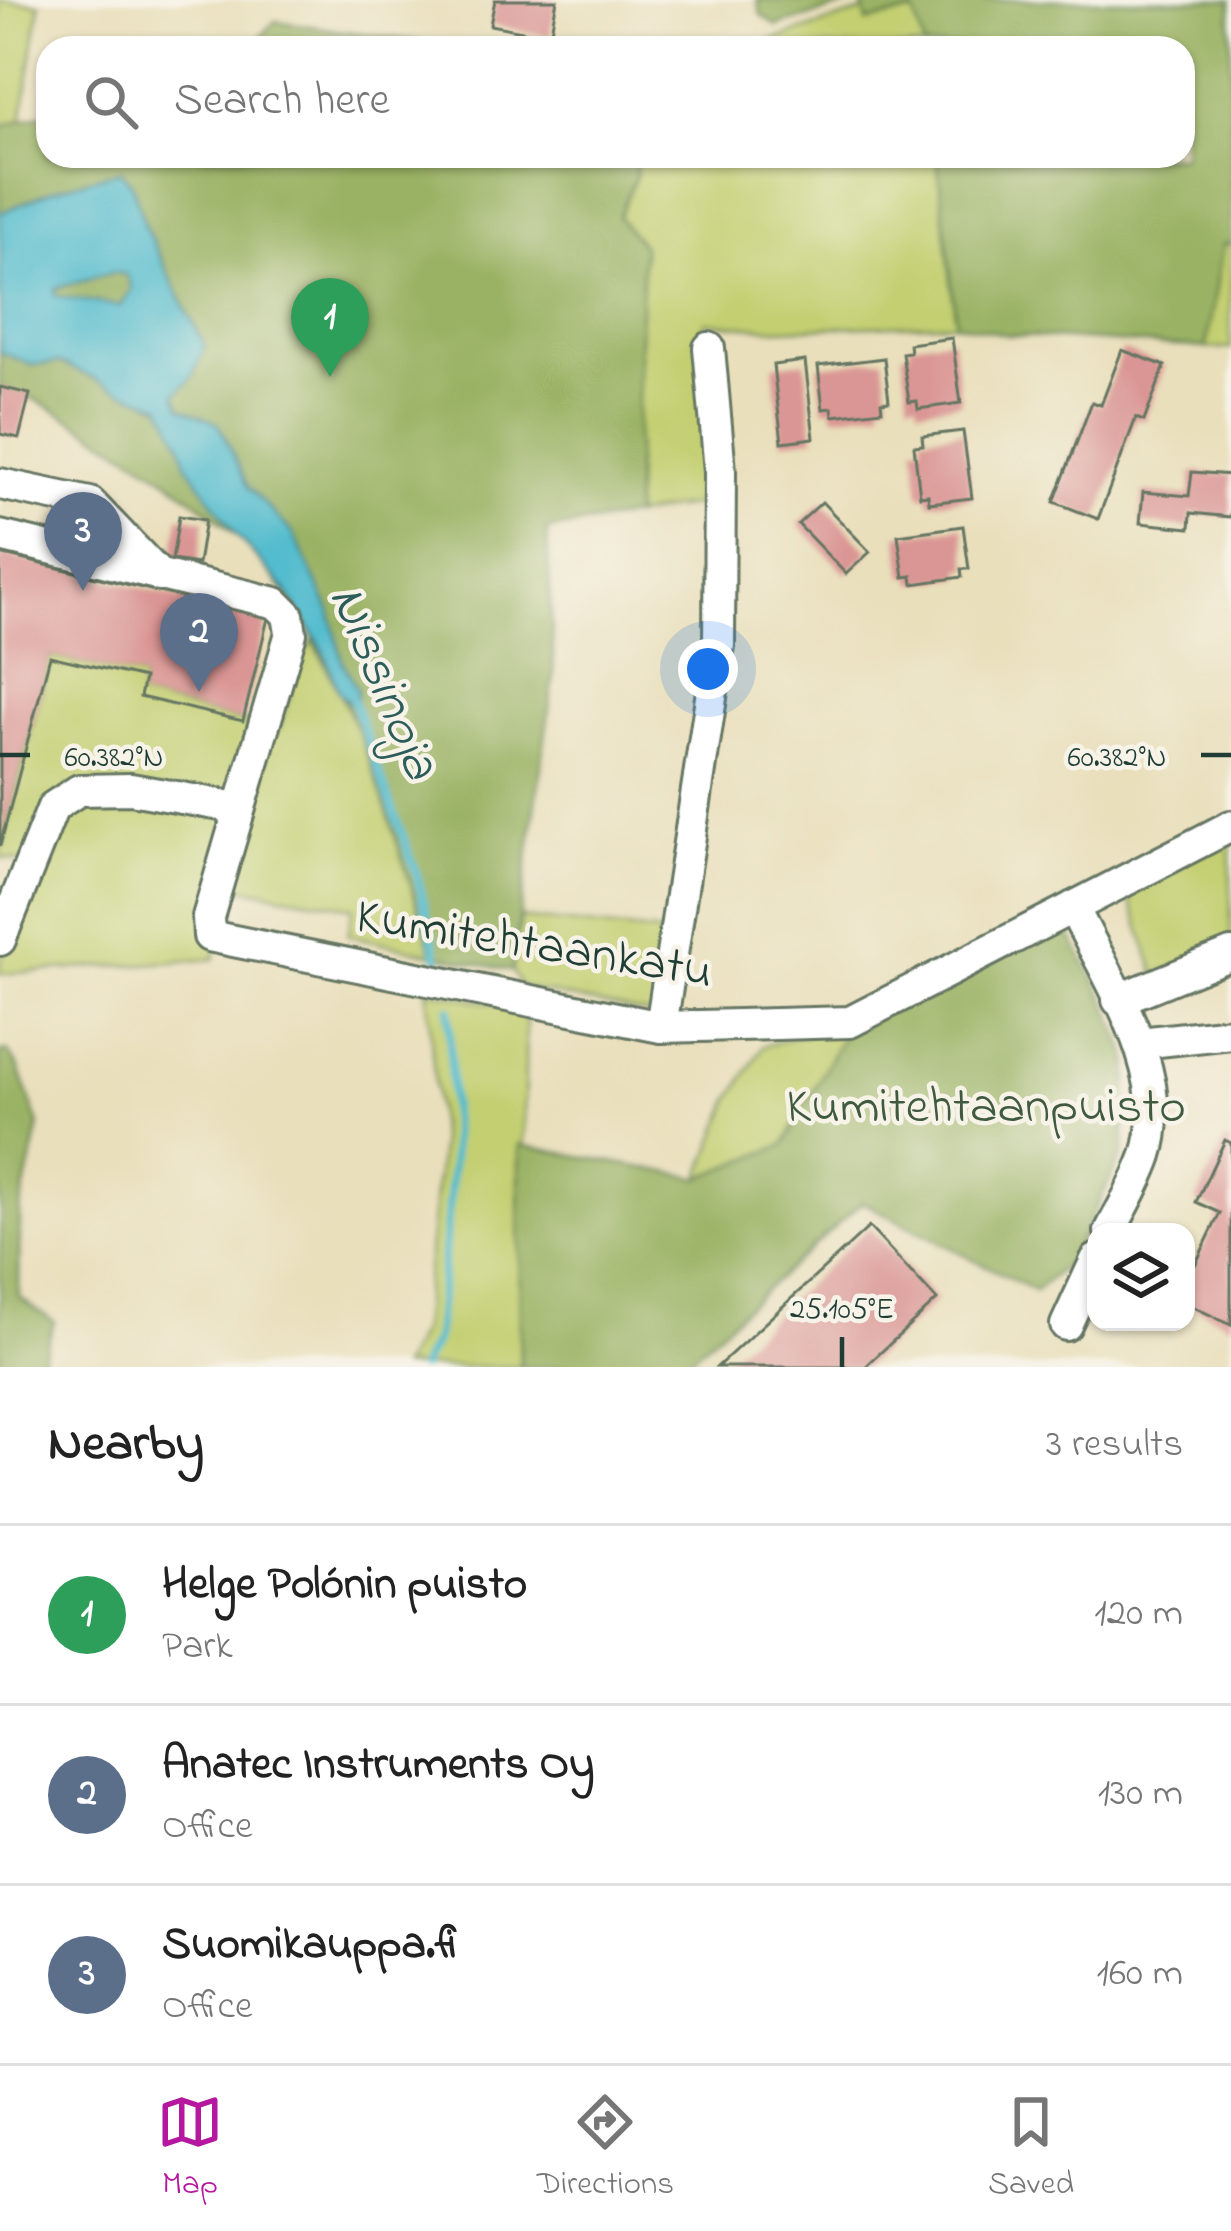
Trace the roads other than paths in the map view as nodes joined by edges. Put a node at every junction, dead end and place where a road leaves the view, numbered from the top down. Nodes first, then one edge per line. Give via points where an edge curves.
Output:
1 (709, 348) dead end
2 (0, 484) edge
3 (0, 536) edge
4 (160, 576) junction
5 (238, 808) junction
6 (1231, 826) edge
7 (1073, 907) junction
8 (0, 940) edge
9 (1231, 954) edge
10 (1118, 1000) junction
11 (662, 1027) junction
12 (1231, 1033) edge
13 (1140, 1043) junction
14 (1114, 1223) edge
15 (1087, 1280) edge
16 (1066, 1325) dead end

1 - 11 street via 720,471 719,645
2 - 4 street via 90,502
3 - 4 street
4 - 5 street via 277,603 287,616 291,633
5 - 8 street via 131,789 79,790 52,808
5 - 11 street, Kumitehtaankatu via 209,936
6 - 7 street, Kumitehtaankatu
7 - 10 street
7 - 11 street, Kumitehtaankatu via 850,1022
9 - 10 street
10 - 13 street
12 - 13 street
13 - 14 street via 1153,1127
15 - 16 street

